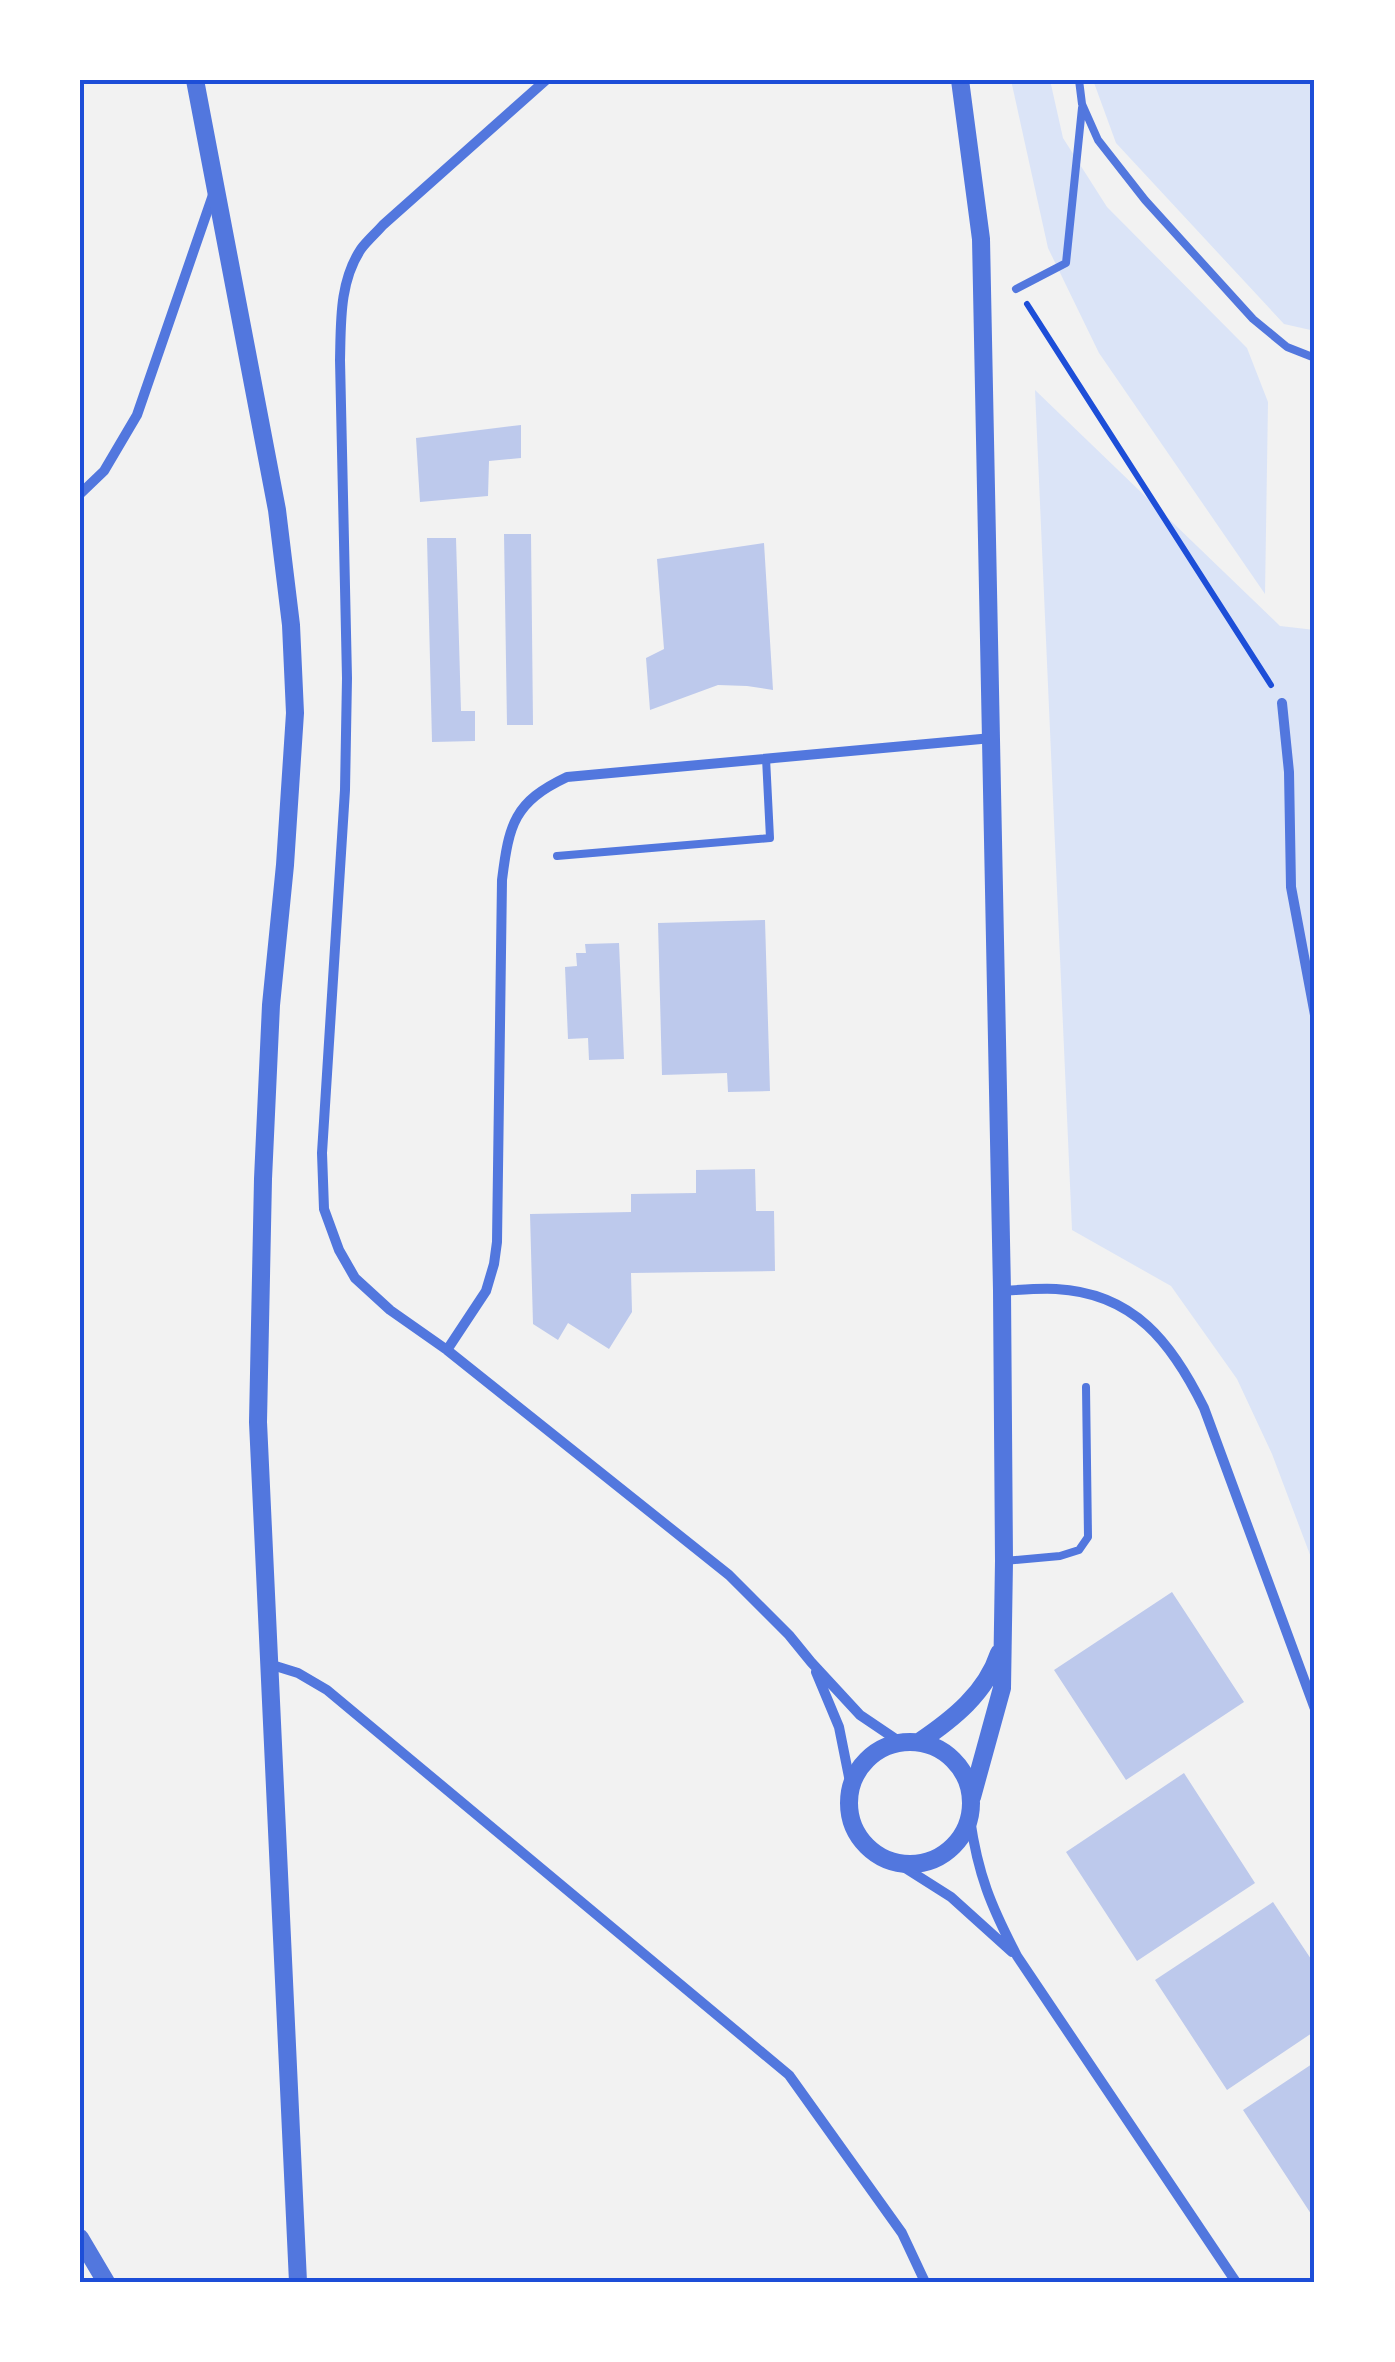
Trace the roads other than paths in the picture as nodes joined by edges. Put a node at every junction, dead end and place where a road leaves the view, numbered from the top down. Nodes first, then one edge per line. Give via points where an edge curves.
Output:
1 (195, 80) edge
2 (546, 80) edge
3 (960, 80) edge
4 (1079, 80) edge
5 (1082, 104) junction
6 (215, 188) junction
7 (1016, 288) road end
8 (1315, 358) edge
9 (80, 494) edge
10 (1282, 703) road end
11 (992, 738) junction
12 (766, 758) junction
13 (557, 856) dead end
14 (1315, 1015) edge
15 (1002, 1291) junction
16 (447, 1350) junction
17 (1086, 1387) dead end
18 (1004, 1560) junction
19 (1002, 1643) junction
20 (811, 1662) junction
21 (269, 1664) junction
22 (1315, 1709) edge
23 (910, 1742) junction
24 (851, 1787) junction
25 (972, 1796) junction
26 (970, 1818) junction
27 (899, 1864) junction
28 (1017, 1956) junction
29 (80, 2238) edge
30 (106, 2282) edge
31 (298, 2282) edge
32 (925, 2282) edge
33 (1236, 2282) edge

1 - 6 street
2 - 16 street via 382,225 346,279 342,310 346,790 324,1209 355,1278
3 - 11 street via 981,240
4 - 5 lane
5 - 7 lane via 1066,263
5 - 8 lane via 1098,140 1145,200 1252,319
6 - 9 street via 137,415 104,471
6 - 21 street via 277,510 294,713 271,1006 258,1325
10 - 14 street via 1291,887
11 - 12 street
11 - 15 street
12 - 13 lane via 770,838
12 - 16 street via 568,776 540,789 518,813 502,880 497,1242 486,1291
15 - 18 street
15 - 22 street via 1098,1296 1137,1316 1173,1352 1204,1408
16 - 20 street via 728,1576
17 - 18 lane via 1088,1536 1079,1550 1060,1556
18 - 19 street
19 - 23 street via 969,1703
19 - 25 street via 1002,1688
20 - 23 street via 860,1715
20 - 24 street via 839,1727
21 - 31 street
21 - 32 street via 327,1690 789,2075 902,2234
23 - 24 street via 870,1757
23 - 25 street via 949,1755
24 - 27 street via 849,1807 864,1844
25 - 26 street
26 - 27 street via 963,1836 935,1860
26 - 28 street via 982,1880
27 - 28 street via 952,1897
28 - 33 street
29 - 30 street

